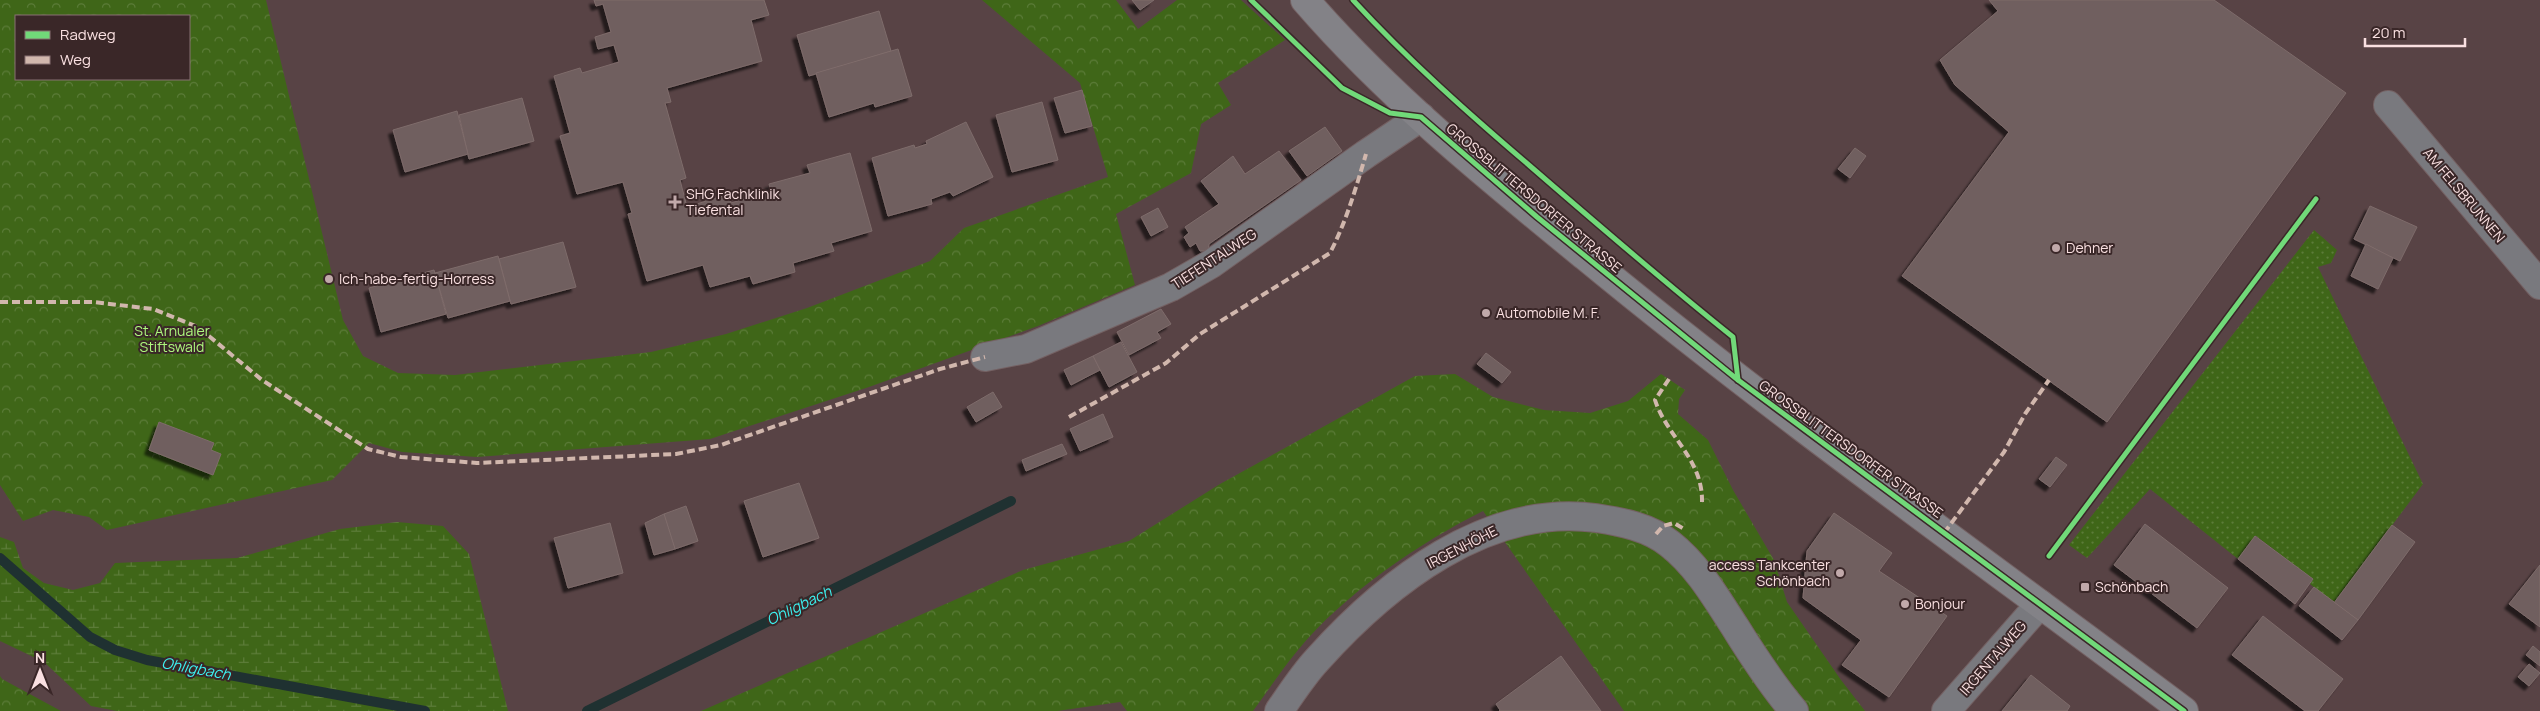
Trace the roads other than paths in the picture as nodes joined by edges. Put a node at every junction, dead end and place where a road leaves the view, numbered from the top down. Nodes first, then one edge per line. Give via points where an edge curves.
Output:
1 (1305, 0) edge
2 (2388, 104) dead end
3 (1421, 117) junction
4 (2540, 284) edge
5 (985, 357) dead end
6 (2040, 604) junction
7 (1279, 711) edge
8 (1794, 711) edge
9 (1946, 711) edge
10 (2184, 711) edge

1 - 3 main road, GROSSBLITTERSDORFER STRASSE
2 - 4 street, AM FELSBRUNNEN
3 - 5 street, TIEFENTALWEG via 1211,264 1171,287 1026,349
3 - 6 main road, GROSSBLITTERSDORFER STRASSE via 1537,217 1738,380
6 - 9 street, IRGENTALWEG
6 - 10 main road, GROSSBLITTERSDORFER STRASSE
7 - 8 street, IRGENHÖHE via 1316,661 1346,629 1408,577 1494,529 1556,516 1620,522 1656,534 1672,545 1706,581 1771,682

